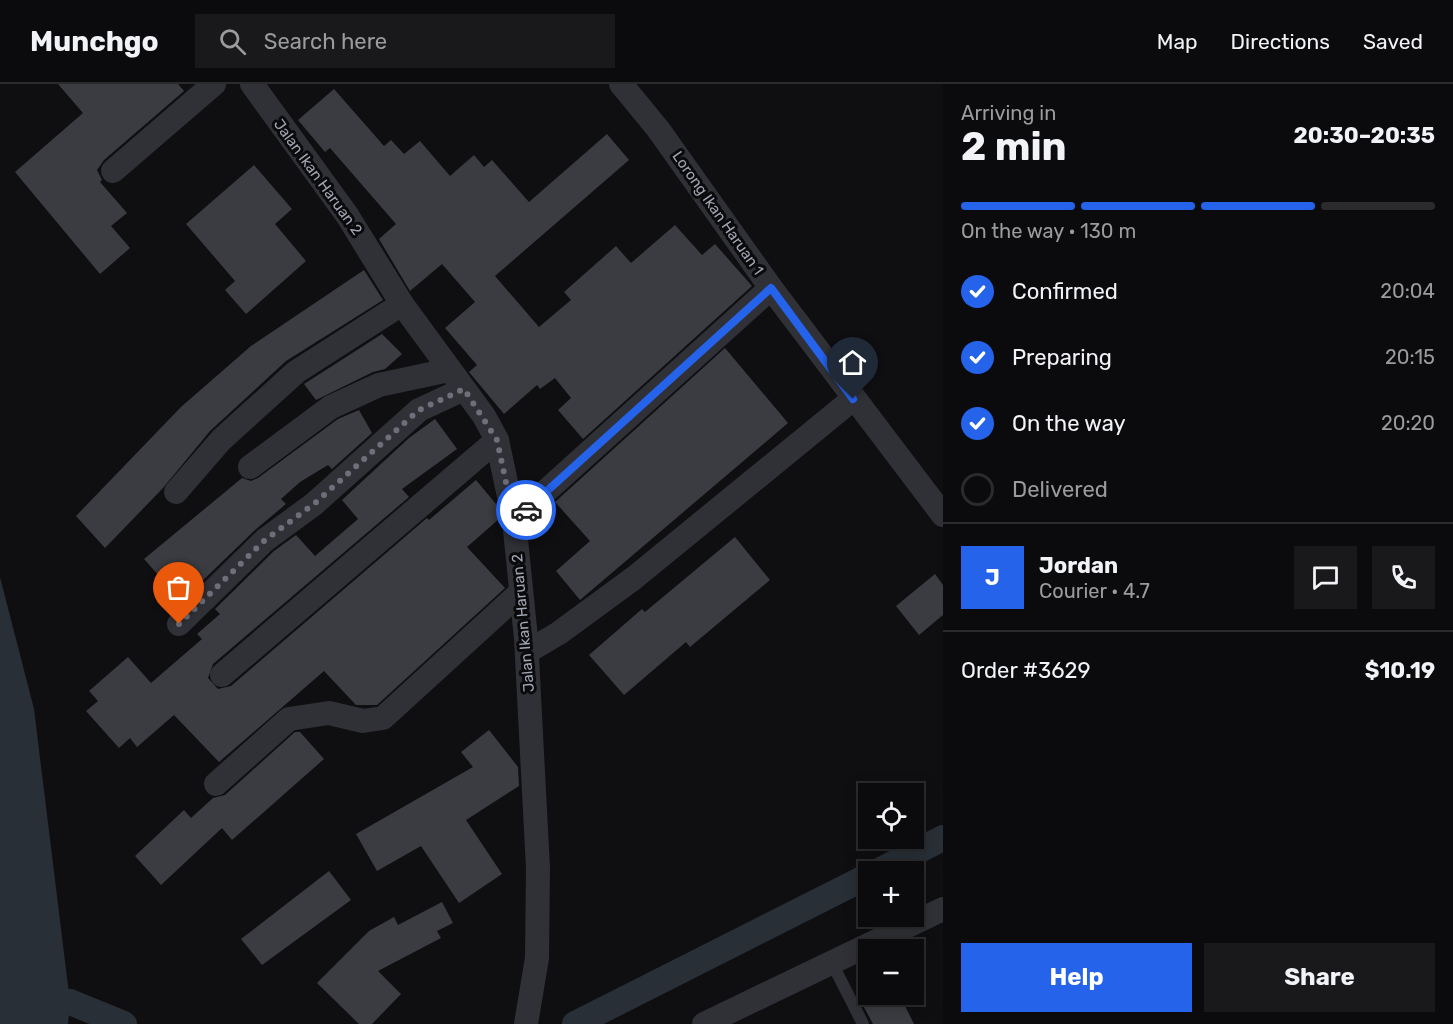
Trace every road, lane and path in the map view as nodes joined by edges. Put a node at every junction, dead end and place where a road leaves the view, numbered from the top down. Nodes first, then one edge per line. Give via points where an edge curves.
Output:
1 (214, 84) edge
2 (252, 84) edge
3 (622, 84) edge
4 (113, 171) dead end
5 (771, 288) junction
6 (402, 304) junction
7 (449, 370) junction
8 (464, 389) junction
9 (853, 399) junction
10 (497, 440) junction
11 (250, 467) dead end
12 (176, 492) dead end
13 (943, 515) edge
14 (514, 520) junction
15 (521, 592) junction
16 (179, 624) dead end
17 (527, 652) junction
18 (222, 675) dead end
19 (216, 784) dead end
20 (943, 909) edge
21 (832, 963) junction
22 (526, 1024) edge
23 (704, 1024) edge
24 (863, 1024) edge

1 - 4 street
2 - 6 street, Jalan Ikan Haruan 2 via 347,215
3 - 5 street, Lorong Ikan Haruan 1
5 - 9 street, Lorong Ikan Haruan 1
5 - 14 street
6 - 7 street, Jalan Ikan Haruan 2
6 - 12 street via 296,372 221,440
7 - 8 street, Jalan Ikan Haruan 2
7 - 11 street via 379,385 331,406
8 - 10 street, Jalan Ikan Haruan 2
8 - 16 street via 419,410 314,504 265,540
9 - 13 street, Lorong Ikan Haruan 1
9 - 17 street via 634,578
10 - 14 street, Jalan Ikan Haruan 2
10 - 18 street
14 - 15 street, Jalan Ikan Haruan 2
15 - 17 street, Jalan Ikan Haruan 2
15 - 19 street via 383,718 363,721 329,714 289,719
17 - 22 street, Jalan Ikan Haruan 2 via 538,890 537,958
20 - 21 street
21 - 23 street
21 - 24 lane

